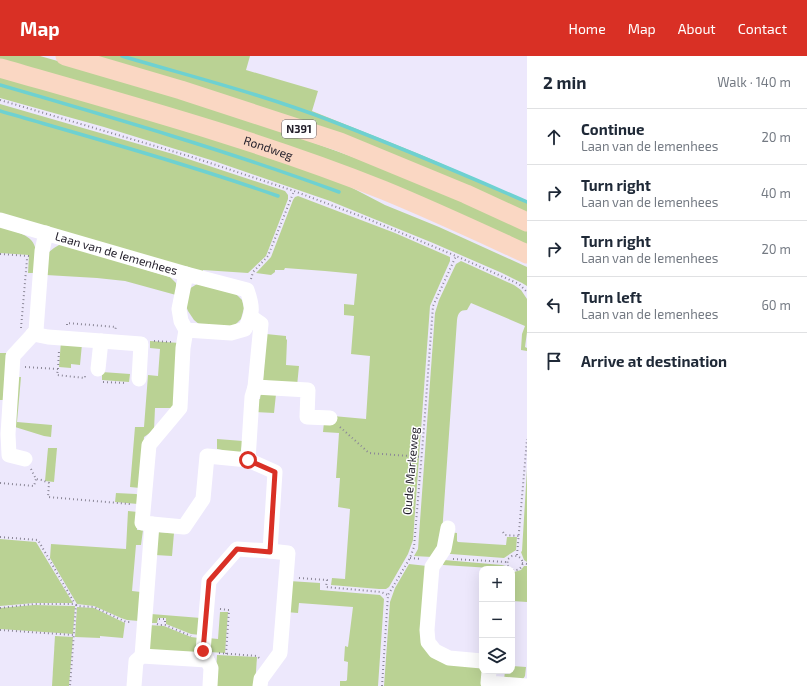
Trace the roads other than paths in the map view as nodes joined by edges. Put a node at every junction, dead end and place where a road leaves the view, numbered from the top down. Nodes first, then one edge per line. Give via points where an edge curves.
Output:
1 (65, 56) edge
2 (0, 68) edge
3 (0, 220) edge
4 (527, 222) edge
5 (46, 234) junction
6 (527, 254) edge
7 (186, 274) junction
8 (251, 317) junction
9 (34, 334) junction
10 (185, 336) junction
11 (101, 341) junction
12 (98, 369) road end
13 (139, 379) road end
14 (255, 387) junction
15 (330, 418) road end
16 (26, 459) road end
17 (248, 460) junction
18 (152, 524) junction
19 (448, 528) dead end
20 (270, 552) junction
21 (142, 656) junction
22 (208, 660) junction
23 (479, 661) edge
24 (489, 674) edge
25 (134, 686) edge
26 (210, 686) edge
27 (260, 686) edge
28 (526, 686) edge

1 - 4 main road, N391 via 181,90 340,142
2 - 6 main road, Rondweg / N391 via 212,129 316,165 390,193
3 - 5 street, Laan van de Iemenhees
5 - 7 street, Laan van de Iemenhees
5 - 9 street, Laan van de Iemenhees
7 - 8 street, Laan van de Iemenhees via 247,290 251,301
7 - 10 street, Laan van de Iemenhees via 179,309
8 - 10 street via 245,328 231,333
8 - 14 street via 261,324
9 - 11 street
9 - 16 street via 13,356 12,366 9,455
10 - 18 street, Laan van de Iemenhees via 180,408 149,445 142,523
11 - 12 street
11 - 13 street via 141,344
14 - 15 street via 308,390 307,417
14 - 17 street via 252,397
17 - 18 street via 207,456 203,499 184,527
17 - 20 street via 275,472
18 - 21 street via 151,624
19 - 23 street via 444,549 432,567 428,642 435,651 449,658
20 - 22 street via 237,549 209,581 203,651
20 - 27 street via 288,553 280,654 260,679
21 - 22 street
21 - 25 street via 136,661
22 - 26 street via 211,668
24 - 28 street via 488,683

